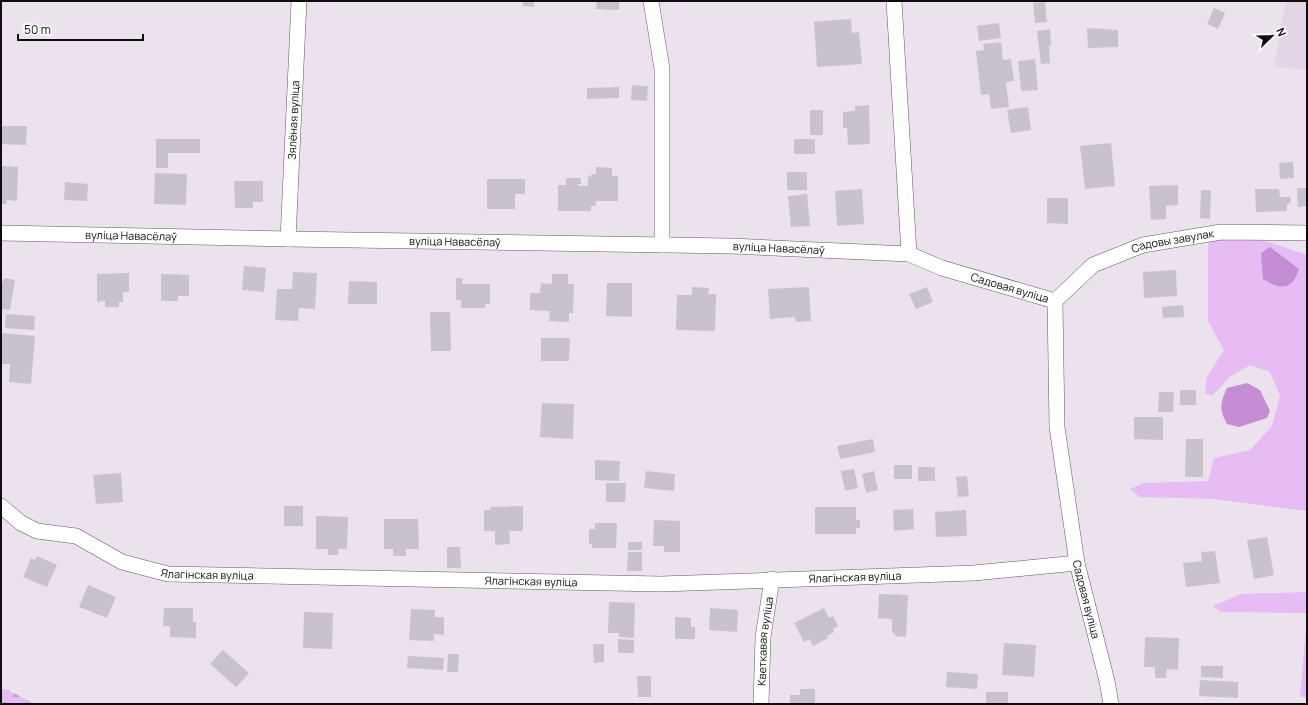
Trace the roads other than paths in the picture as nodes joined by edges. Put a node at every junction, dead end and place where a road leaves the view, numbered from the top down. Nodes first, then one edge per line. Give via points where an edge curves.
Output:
1 (299, 1) edge
2 (652, 1) edge
3 (894, 1) edge
4 (1, 233) edge
5 (1307, 233) edge
6 (288, 239) junction
7 (662, 245) junction
8 (909, 254) junction
9 (1056, 301) junction
10 (1, 506) edge
11 (1076, 563) junction
12 (772, 579) junction
13 (761, 704) edge
14 (1111, 704) edge

1 - 6 street, Зялёная вуліца
2 - 7 street via 662,69
3 - 8 street
4 - 6 street, вуліца Навасёлаў
5 - 9 street, Садовы завулак via 1221,232 1143,245 1093,265
6 - 7 street, вуліца Навасёлаў
7 - 8 street, вуліца Навасёлаў
8 - 9 street, Садовая вуліца via 942,268
9 - 11 street, Садовая вуліца via 1057,427
10 - 12 street, Ялагінская вуліца via 21,523 37,531 76,536 122,562 168,574 661,584
11 - 12 street, Ялагінская вуліца via 974,573
11 - 14 street, Садовая вуліца
12 - 13 street, Кветкавая вуліца via 763,637

